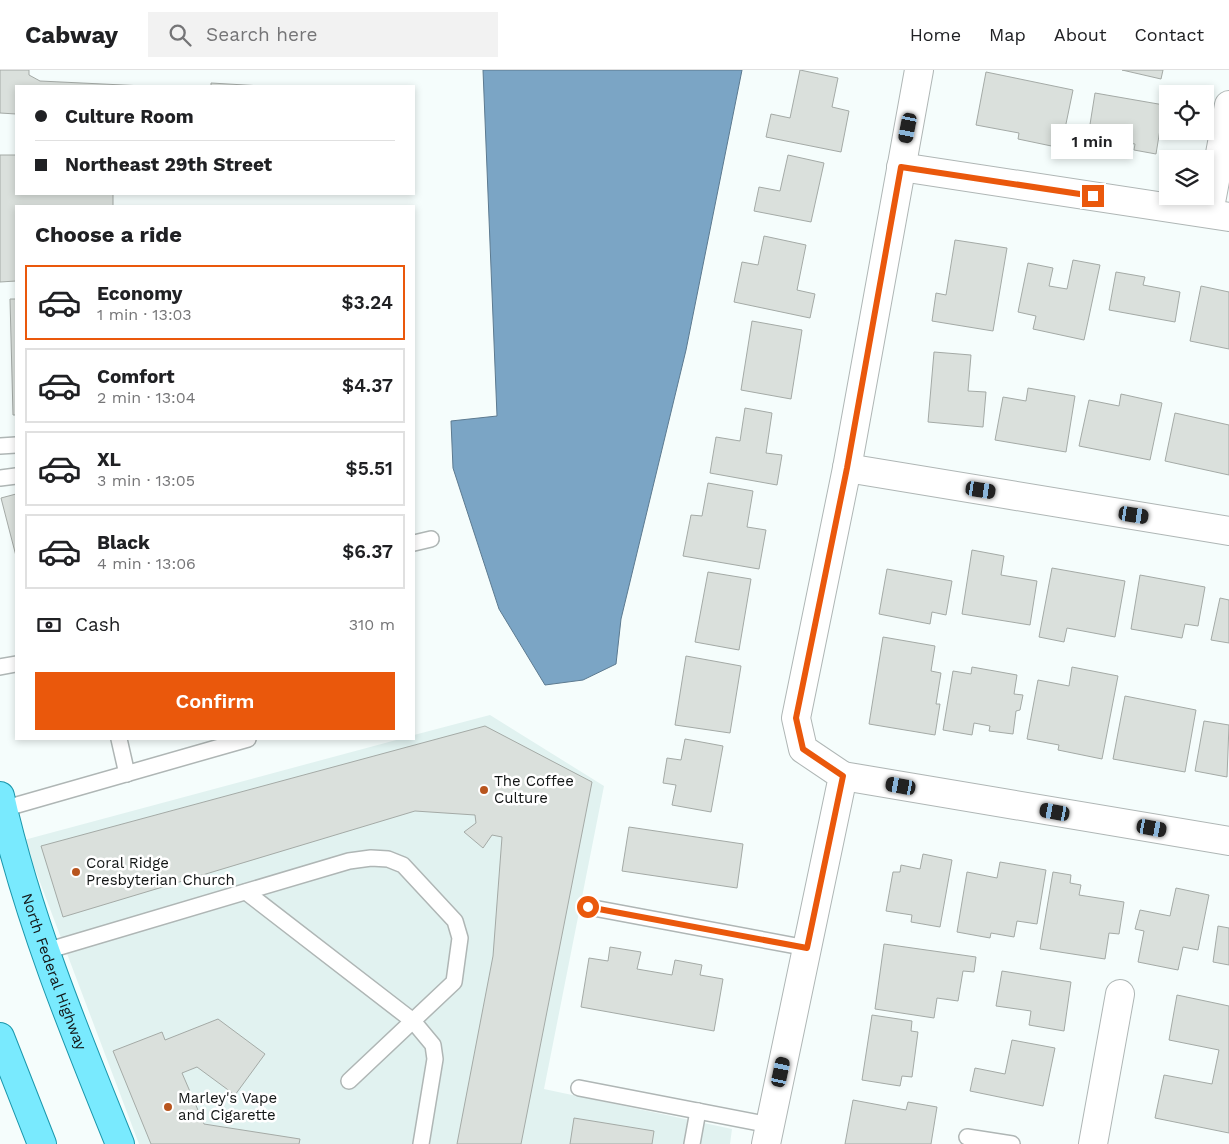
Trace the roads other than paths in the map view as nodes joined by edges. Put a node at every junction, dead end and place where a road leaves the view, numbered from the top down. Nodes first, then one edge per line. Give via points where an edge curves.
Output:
1 (919, 70) edge
2 (1229, 106) edge
3 (901, 167) junction
4 (1219, 215) edge
5 (15, 445) edge
6 (0, 446) edge
7 (847, 468) junction
8 (15, 476) edge
9 (0, 478) edge
10 (1229, 531) edge
11 (431, 539) dead end
12 (415, 543) edge
13 (15, 664) edge
14 (0, 667) edge
15 (119, 740) edge
16 (245, 740) edge
17 (127, 774) junction
18 (843, 776) junction
19 (2, 803) edge
20 (1229, 841) edge
21 (246, 892) junction
22 (588, 907) dead end
23 (807, 948) junction
24 (46, 951) junction
25 (1120, 994) dead end
26 (413, 1021) junction
27 (2, 1042) edge
28 (0, 1079) edge
29 (349, 1081) dead end
30 (579, 1088) dead end
31 (698, 1111) junction
32 (768, 1134) edge
33 (966, 1137) dead end
34 (42, 1144) edge
35 (120, 1144) edge
36 (421, 1144) edge
37 (692, 1144) edge
38 (1012, 1144) edge
39 (1093, 1144) edge

1 - 3 street
2 - 4 street
3 - 4 street
3 - 7 street
5 - 6 lane
7 - 10 street
7 - 18 street via 796,718 803,749
8 - 9 lane
11 - 12 lane
13 - 14 lane
15 - 17 lane
16 - 17 lane
17 - 19 lane
18 - 20 street
18 - 23 street
19 - 24 main road, North Federal Highway
21 - 24 lane
21 - 26 lane
21 - 26 lane via 349,861 388,859 403,865 454,921 460,938 454,982
22 - 23 lane
23 - 32 street
24 - 35 main road, North Federal Highway
25 - 39 street
26 - 29 lane
26 - 36 lane via 433,1045 435,1059
27 - 28 main road
27 - 34 main road
30 - 31 lane
31 - 32 lane
31 - 37 lane
33 - 38 lane

